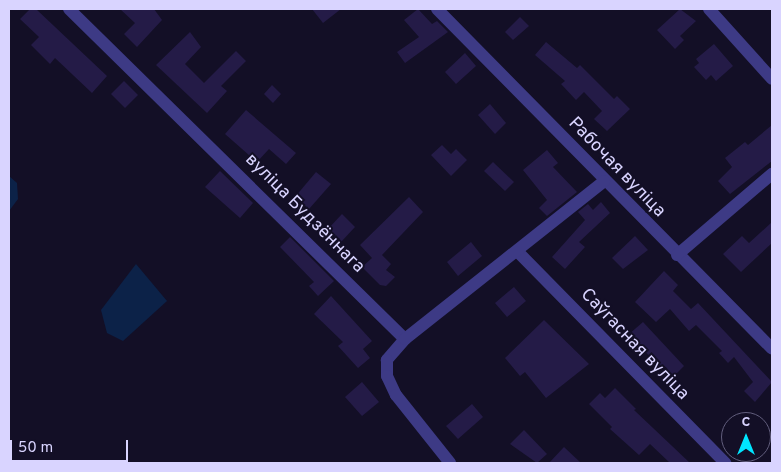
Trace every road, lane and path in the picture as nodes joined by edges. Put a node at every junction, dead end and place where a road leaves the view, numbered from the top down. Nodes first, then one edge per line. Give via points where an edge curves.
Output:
1 (69, 9) edge
2 (437, 9) edge
3 (709, 9) edge
4 (772, 79) edge
5 (772, 174) edge
6 (604, 180) junction
7 (518, 252) junction
8 (677, 255) junction
9 (405, 339) junction
10 (772, 349) edge
11 (450, 463) edge
12 (725, 463) edge

1 - 9 street, вуліца Будзённага
2 - 6 street, Рабочая вуліца
3 - 4 street
5 - 8 street
6 - 7 street
6 - 8 street, Рабочая вуліца
7 - 9 street
7 - 12 street, Саўгасная вуліца
8 - 10 street, Рабочая вуліца
9 - 11 street via 387,360 387,376 396,394

